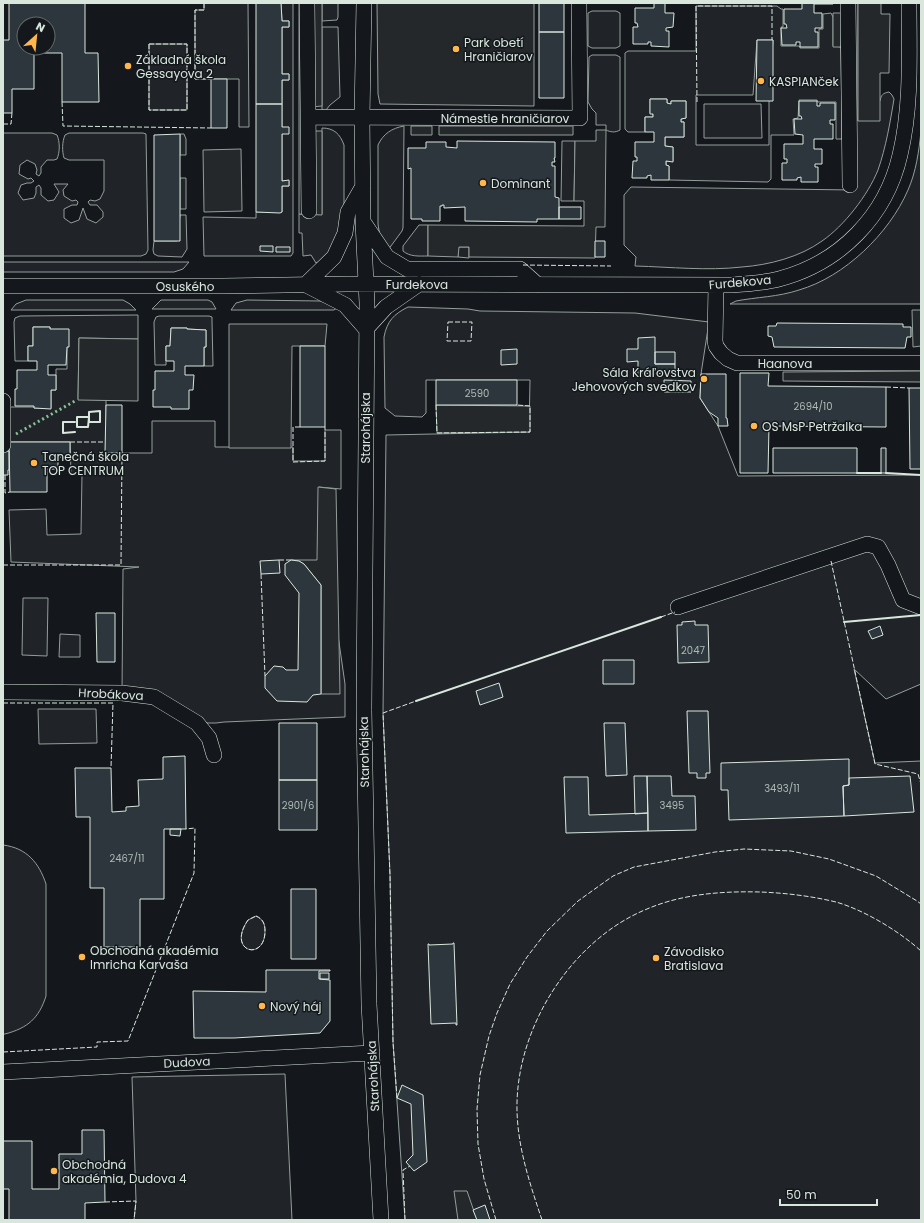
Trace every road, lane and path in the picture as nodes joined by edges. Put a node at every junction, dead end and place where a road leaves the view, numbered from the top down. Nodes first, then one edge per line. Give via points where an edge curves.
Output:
1 (307, 3) edge
2 (364, 3) edge
3 (579, 3) edge
4 (848, 3) edge
5 (909, 3) edge
6 (308, 117) junction
7 (362, 117) junction
8 (850, 185) dead end
9 (363, 186) junction
10 (309, 211) dead end
11 (364, 222) junction
12 (306, 284) junction
13 (366, 284) junction
14 (419, 284) junction
15 (538, 285) junction
16 (716, 285) junction
17 (3, 286) edge
18 (366, 329) junction
19 (921, 364) edge
20 (3, 402) edge
21 (3, 445) edge
22 (678, 607) dead end
23 (921, 608) edge
24 (3, 692) edge
25 (214, 755) dead end
26 (372, 1053) junction
27 (3, 1072) edge
28 (381, 1220) edge

1 - 6 street
2 - 7 street
3 - 7 street, Námestie hraničiarov via 580,118
4 - 8 street
5 - 16 street, Furdekova via 909,87 903,142 892,181 874,213 843,248 806,270 764,282
6 - 7 street, Námestie hraničiarov
6 - 10 street
7 - 9 street
9 - 11 street
9 - 12 street via 348,212 345,233 334,257
11 - 13 street
11 - 15 street via 387,257 407,269 520,269
12 - 13 street, Osuského
12 - 17 street, Osuského
12 - 18 street via 345,305
13 - 14 street, Furdekova
13 - 18 street, Starohájska
14 - 15 street, Furdekova
14 - 18 street via 386,306
15 - 16 street, Furdekova
16 - 19 street, Haanova via 715,341 721,353 731,361
18 - 26 street, Starohájska via 364,710
20 - 21 street
22 - 23 street via 867,544 878,547 903,600
24 - 25 street, Hrobákova via 122,693 154,697 197,723 209,738
26 - 27 street, Dudova
26 - 28 street, Starohájska

